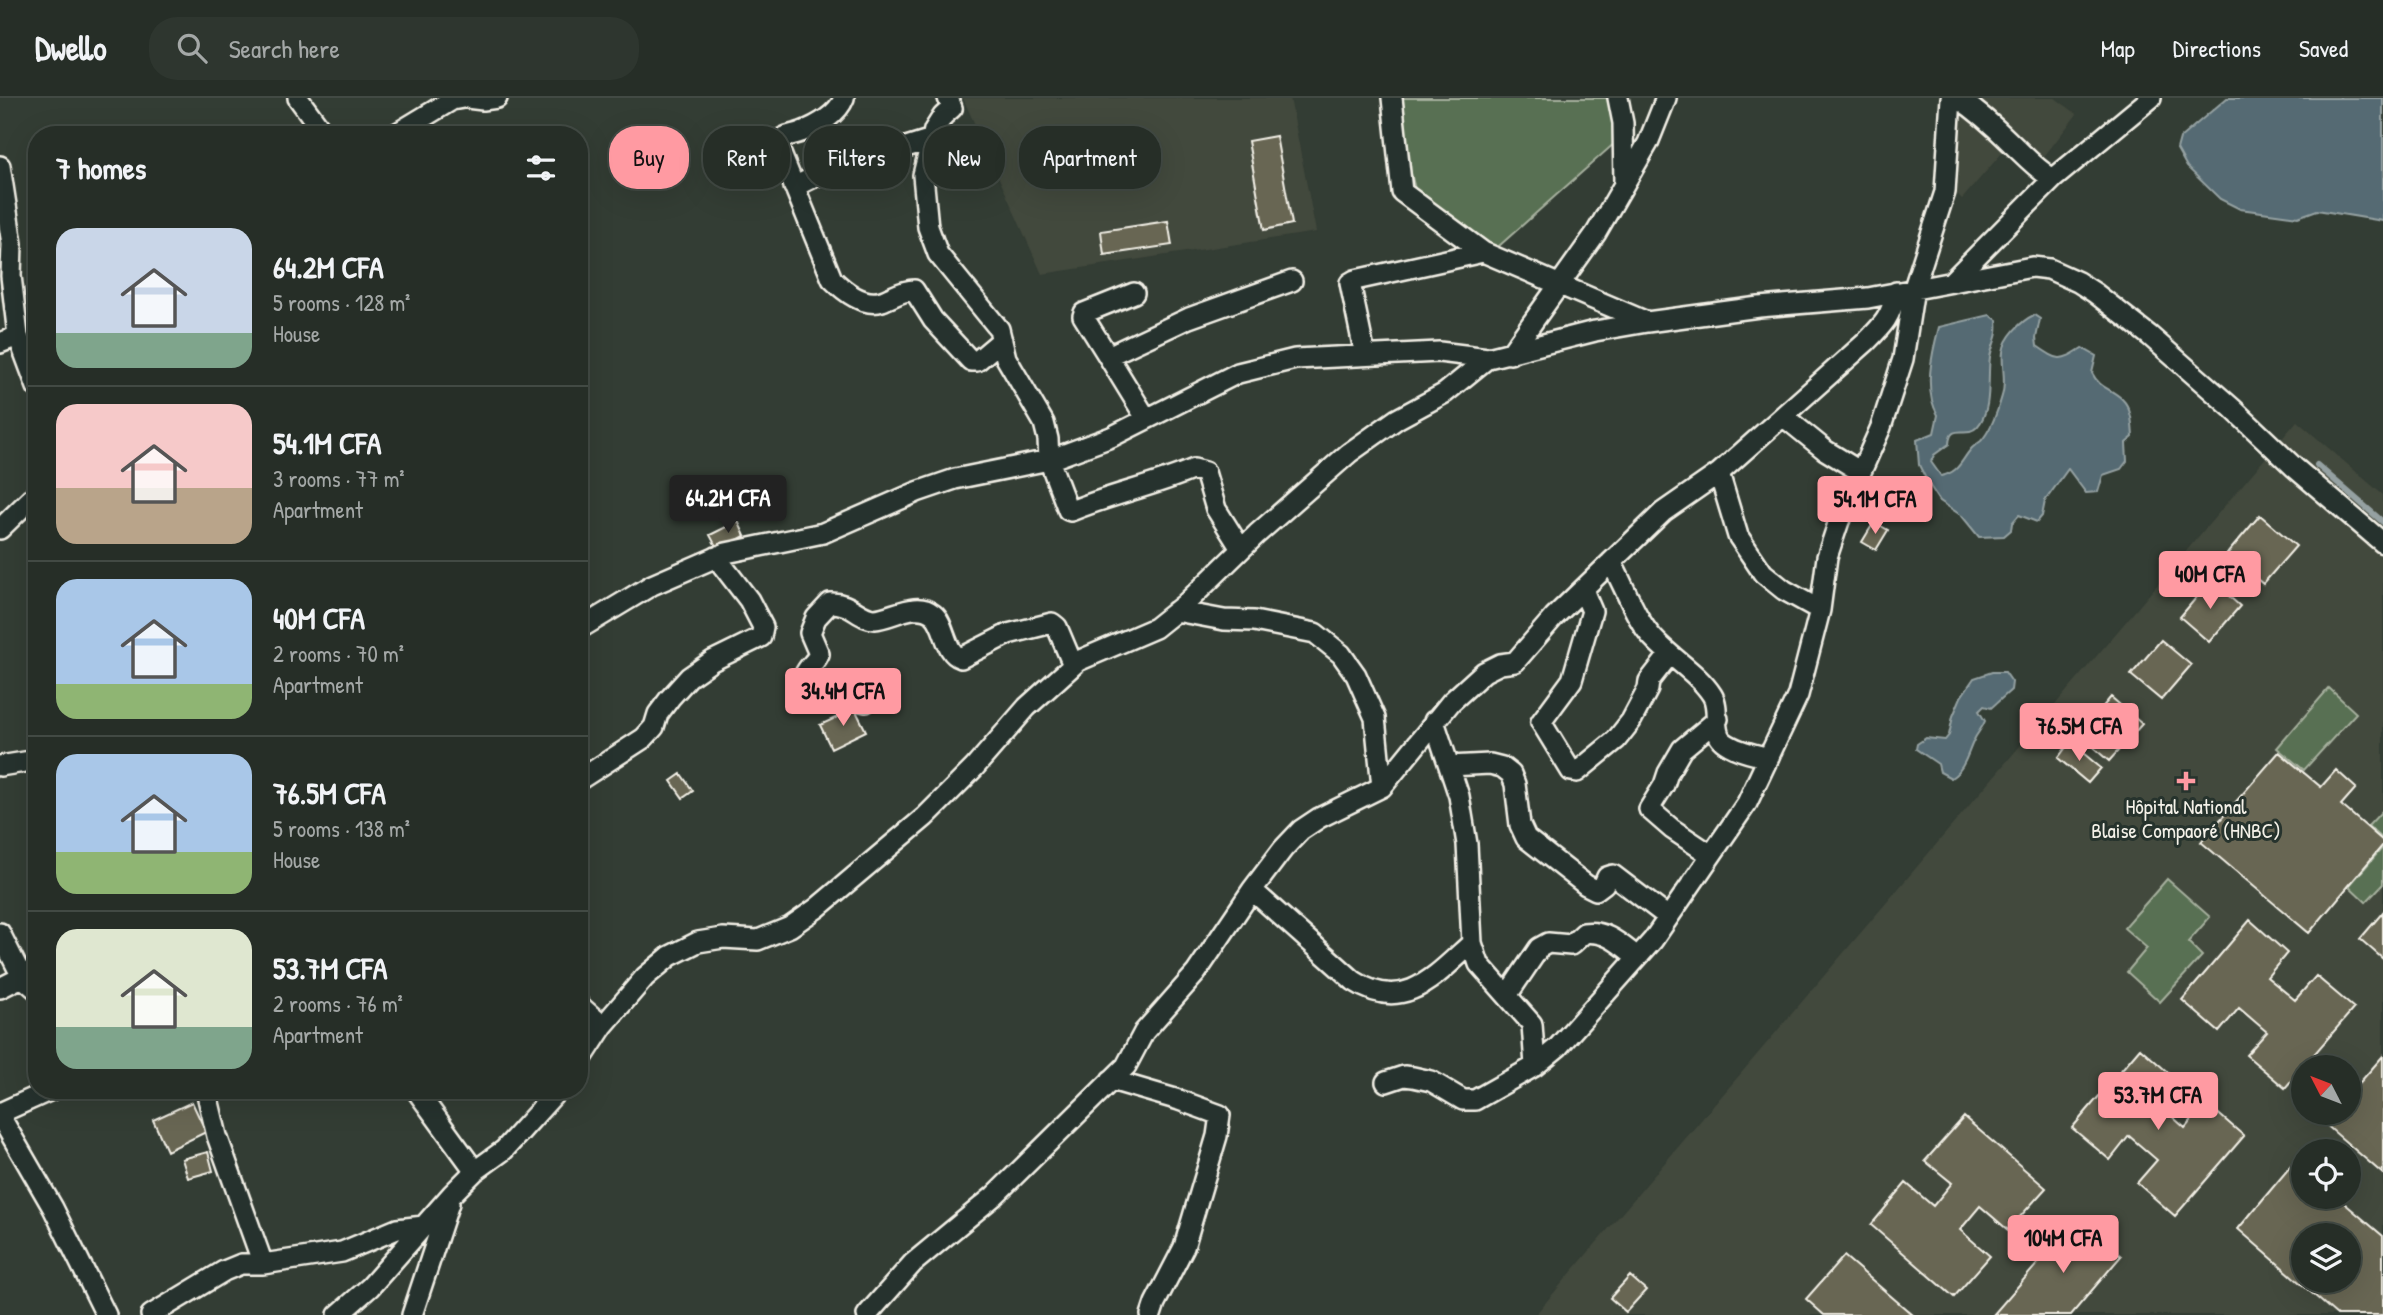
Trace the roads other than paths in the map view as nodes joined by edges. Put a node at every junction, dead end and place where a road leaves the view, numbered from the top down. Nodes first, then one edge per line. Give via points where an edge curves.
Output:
1 (298, 98) edge
2 (465, 98) edge
3 (497, 98) edge
4 (844, 98) edge
5 (947, 98) edge
6 (1392, 98) edge
7 (1618, 98) edge
8 (1666, 98) edge
9 (1951, 98) edge
10 (1958, 98) edge
11 (2151, 98) edge
12 (318, 126) edge
13 (409, 126) edge
14 (938, 126) edge
15 (924, 141) edge
16 (0, 166) edge
17 (2053, 179) junction
18 (1624, 183) junction
19 (794, 187) junction
20 (924, 189) edge
21 (1483, 252) junction
22 (1953, 280) junction
23 (1292, 281) dead end
24 (1560, 285) junction
25 (1905, 290) junction
26 (1134, 293) dead end
27 (1647, 322) junction
28 (9, 340) edge
29 (1002, 340) junction
30 (1510, 354) junction
31 (1365, 355) junction
32 (1108, 356) junction
33 (1488, 358) junction
34 (28, 372) edge
35 (1783, 416) junction
36 (1146, 418) junction
37 (1049, 460) junction
38 (1719, 472) junction
39 (1861, 472) junction
40 (28, 502) edge
41 (0, 529) edge
42 (2383, 543) edge
43 (1241, 550) junction
44 (716, 557) junction
45 (1611, 562) junction
46 (1583, 590) junction
47 (1820, 610) junction
48 (1176, 611) junction
49 (588, 624) edge
50 (1670, 654) junction
51 (1073, 666) junction
52 (866, 702) dead end
53 (1718, 719) junction
54 (1434, 721) junction
55 (1769, 758) junction
56 (28, 761) edge
57 (0, 766) edge
58 (1449, 766) junction
59 (588, 774) edge
60 (1382, 787) junction
61 (1711, 855) junction
62 (1252, 890) junction
63 (1668, 917) junction
64 (0, 933) edge
65 (1472, 943) junction
66 (1637, 957) junction
67 (28, 972) edge
68 (28, 979) edge
69 (0, 988) edge
70 (1508, 995) junction
71 (588, 1013) edge
72 (603, 1026) junction
73 (588, 1049) edge
74 (1535, 1066) junction
75 (1111, 1080) junction
76 (1386, 1082) dead end
77 (32, 1099) edge
78 (208, 1099) edge
79 (423, 1099) edge
80 (550, 1099) edge
81 (0, 1114) edge
82 (475, 1171) junction
83 (453, 1194) junction
84 (424, 1226) junction
85 (263, 1264) junction
86 (870, 1314) edge
87 (106, 1315) edge
88 (151, 1315) edge
89 (338, 1315) edge
90 (412, 1315) edge
91 (1151, 1315) edge

1 - 12 street
2 - 3 street
2 - 13 street via 452,100
4 - 19 street via 836,112 777,144
5 - 14 street via 952,108
6 - 21 street via 1402,192
7 - 18 street
8 - 18 street via 1648,143
9 - 25 street via 1945,192
10 - 17 street
11 - 17 street
15 - 19 street via 822,173
16 - 28 street via 12,244
17 - 22 street
18 - 24 street
19 - 29 street via 839,286 866,302 914,290 933,320 971,361
20 - 29 street via 928,228 938,254 997,326
21 - 24 street
21 - 31 street via 1350,283
22 - 25 street
22 - 42 street via 2032,267 2078,282 2150,337
23 - 32 street via 1189,318
24 - 27 street
24 - 30 street
25 - 27 street
25 - 35 street via 1886,322
25 - 39 street via 1903,359
26 - 32 street via 1084,313
27 - 30 street
28 - 34 street
29 - 37 street via 1006,358 1044,423
30 - 33 street
31 - 33 street via 1439,352
31 - 36 street via 1295,359 1238,373
32 - 36 street
33 - 43 street via 1446,393 1397,419 1349,453
35 - 38 street
35 - 39 street
36 - 37 street via 1111,437
37 - 43 street via 1065,505 1072,512 1200,469 1205,472 1216,509
37 - 44 street via 955,479 822,533
38 - 45 street via 1663,512
38 - 47 street via 1738,536 1763,573
39 - 47 street via 1827,557
40 - 41 street
43 - 48 street
44 - 49 street via 652,585
44 - 59 street via 749,600 763,627 761,637 689,677 644,738
45 - 46 street
45 - 50 street via 1652,637
46 - 50 street via 1592,611 1572,680 1541,722 1571,771 1577,772 1616,740
46 - 54 street via 1515,662 1484,672
47 - 55 street via 1798,695
48 - 51 street via 1155,628 1086,656
48 - 60 street via 1315,633 1341,654 1375,718
50 - 53 street via 1711,693
51 - 52 street via 1052,623 1008,634 961,658 956,657 943,628 928,611 899,611 874,619 843,603 830,603 810,633 819,654 805,680 825,701 838,696
51 - 72 street via 1027,707 925,817 817,908 790,927 758,940 698,942 670,956 645,977
53 - 55 street via 1717,730 1725,743
53 - 61 street via 1682,749 1649,809
54 - 58 street
54 - 60 street
55 - 61 street via 1748,803
56 - 57 street
58 - 63 street via 1502,767 1516,784 1520,825 1526,838 1586,885 1596,890 1613,875
58 - 65 street via 1467,844
60 - 62 street via 1301,830
61 - 63 street
62 - 65 street via 1354,981 1382,995 1420,986
62 - 75 street via 1196,973 1144,1032 1126,1066
63 - 66 street
64 - 67 street
65 - 70 street via 1479,964
66 - 70 street via 1611,936 1596,933 1584,933 1571,945 1548,943 1538,948
66 - 74 street via 1559,1047
68 - 69 street
70 - 74 street via 1532,1024
71 - 72 street
72 - 73 street
74 - 76 street via 1475,1100 1463,1100 1431,1080 1404,1076
75 - 86 street via 994,1196 913,1264
75 - 91 street via 1220,1115 1184,1247
77 - 81 street
78 - 85 street
79 - 82 street
80 - 82 street via 504,1150
81 - 87 street
82 - 83 street
83 - 84 street
83 - 90 street
84 - 85 street via 397,1228 342,1252
84 - 89 street via 399,1257
85 - 88 street via 241,1264 224,1271

